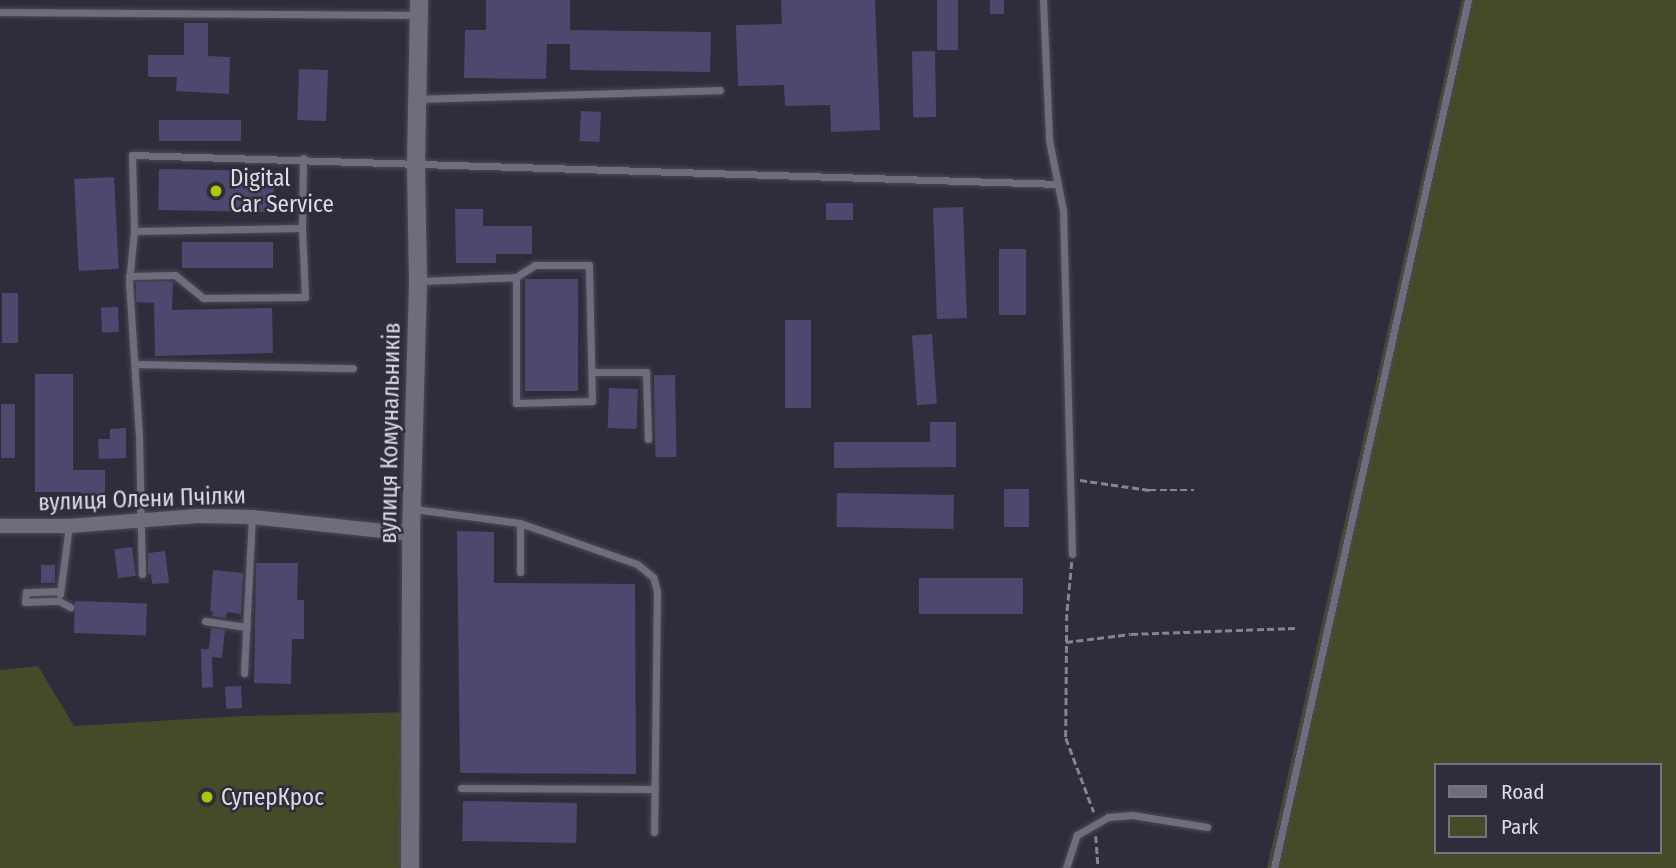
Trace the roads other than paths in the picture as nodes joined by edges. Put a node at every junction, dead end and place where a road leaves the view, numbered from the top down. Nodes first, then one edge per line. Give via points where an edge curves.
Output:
1 (1043, 0) edge
2 (1468, 0) edge
3 (419, 7) edge
4 (0, 12) edge
5 (720, 90) dead end
6 (418, 99) junction
7 (303, 158) junction
8 (416, 163) junction
9 (1058, 184) junction
10 (302, 228) junction
11 (134, 232) junction
12 (129, 276) junction
13 (516, 277) junction
14 (418, 281) junction
15 (135, 364) junction
16 (352, 368) dead end
17 (592, 372) junction
18 (648, 439) dead end
19 (414, 509) junction
20 (252, 517) junction
21 (139, 522) junction
22 (520, 523) junction
23 (0, 526) edge
24 (69, 526) junction
25 (411, 534) junction
26 (1072, 554) road end
27 (520, 572) dead end
28 (142, 573) dead end
29 (60, 592) junction
30 (59, 601) junction
31 (70, 607) dead end
32 (205, 621) dead end
33 (247, 627) junction
34 (244, 673) dead end
35 (461, 788) dead end
36 (655, 789) junction
37 (1207, 827) dead end
38 (654, 832) dead end
39 (410, 868) edge
40 (1066, 868) edge
41 (1274, 868) edge

1 - 9 lane via 1049,140
2 - 41 lane
3 - 4 lane
3 - 6 street, вулиця Комунальників
5 - 6 lane
6 - 8 street, вулиця Комунальників
7 - 8 lane
7 - 10 lane
7 - 11 lane via 132,155
8 - 9 lane
8 - 14 street, вулиця Комунальників
9 - 26 lane via 1063,210
10 - 11 lane
10 - 12 lane via 305,297 203,298 175,275
11 - 12 lane
12 - 15 lane
13 - 14 lane
13 - 17 lane via 535,265 589,265
13 - 17 lane via 516,403 592,401
14 - 19 street, вулиця Комунальників
15 - 16 lane
15 - 21 lane
17 - 18 lane via 646,372
19 - 22 lane
19 - 25 street, вулиця Комунальників
20 - 21 street, вулиця Олени Пчілки
20 - 25 street, вулиця Олени Пчілки
20 - 33 lane
21 - 24 street, вулиця Олени Пчілки
21 - 28 lane
22 - 27 lane
22 - 36 lane via 638,564 653,577 657,591
23 - 24 street, вулиця Олени Пчілки
24 - 29 lane
25 - 39 street, вулиця Комунальників
29 - 30 lane
29 - 30 lane via 26,592 25,602
30 - 31 lane
32 - 33 lane
33 - 34 lane
35 - 36 lane
36 - 38 lane
37 - 40 lane via 1132,815 1108,817 1077,835

